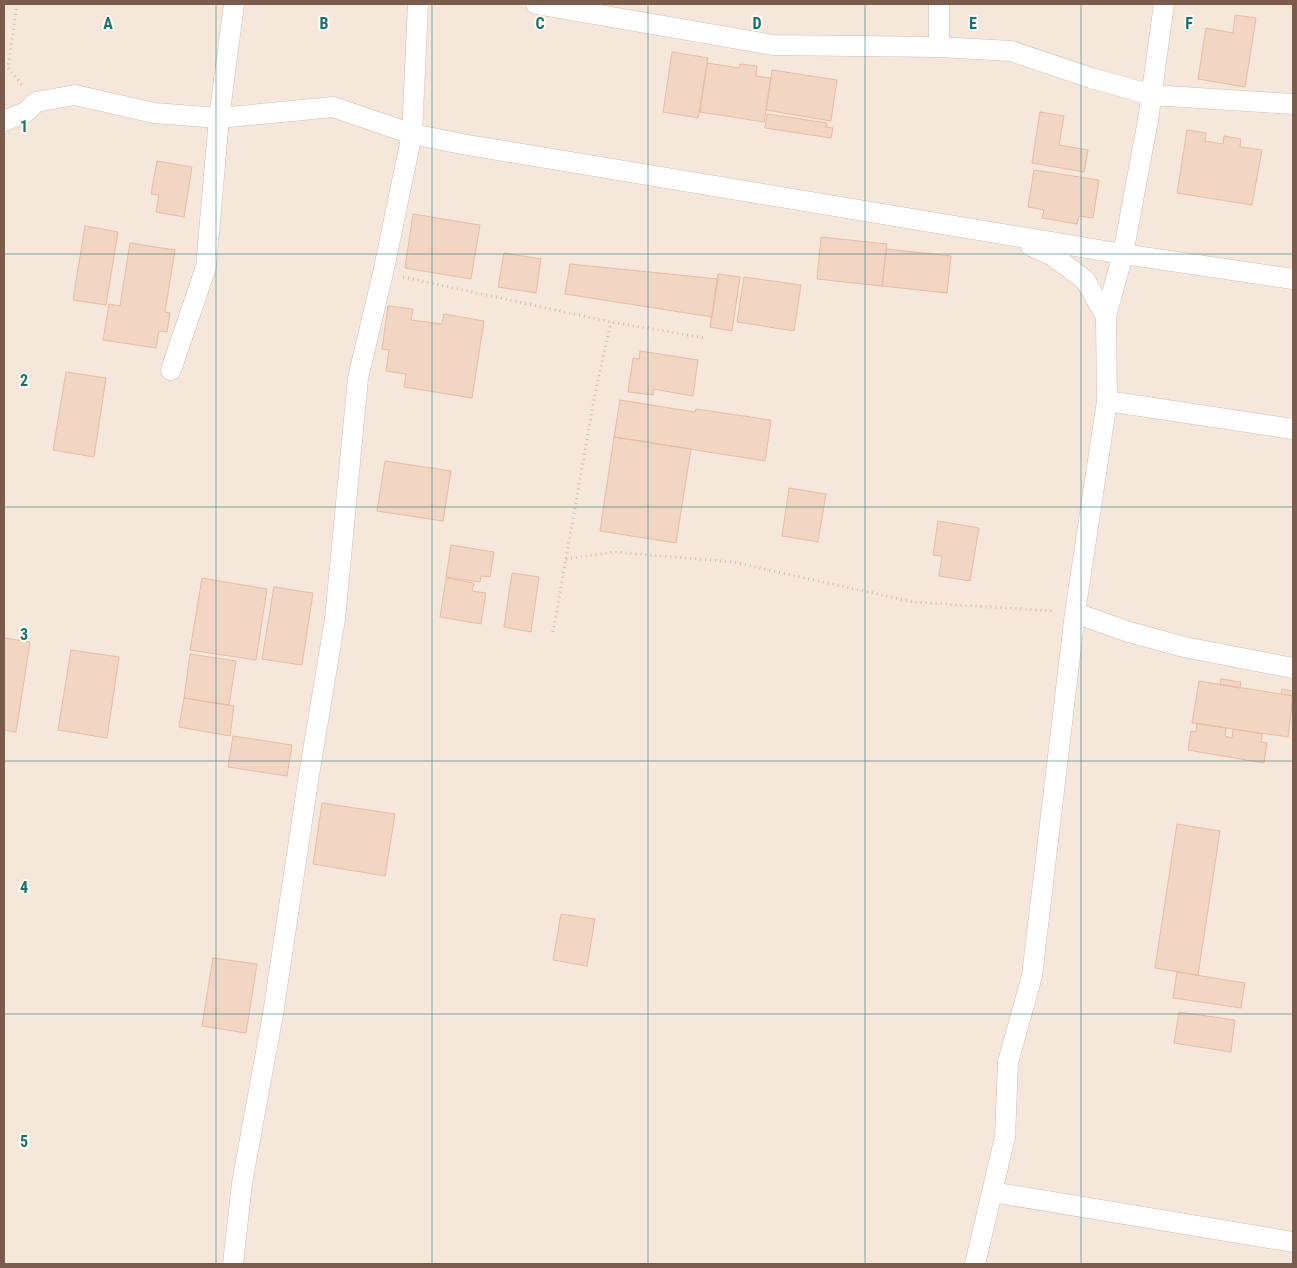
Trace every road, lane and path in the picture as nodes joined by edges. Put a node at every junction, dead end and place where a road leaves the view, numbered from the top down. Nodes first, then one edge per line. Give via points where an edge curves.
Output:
1 (17, 4) edge
2 (234, 4) edge
3 (418, 4) edge
4 (536, 4) edge
5 (939, 4) edge
6 (1164, 4) edge
7 (939, 47) junction
8 (1152, 95) junction
9 (36, 102) junction
10 (1293, 104) edge
11 (219, 118) junction
12 (4, 121) edge
13 (412, 134) junction
14 (1001, 234) junction
15 (1123, 254) junction
16 (383, 273) junction
17 (1293, 279) edge
18 (1106, 316) junction
19 (611, 322) junction
20 (705, 338) dead end
21 (171, 370) dead end
22 (1107, 401) junction
23 (1293, 429) edge
24 (566, 559) junction
25 (1075, 613) junction
26 (553, 632) dead end
27 (1293, 668) edge
28 (992, 1192) junction
29 (1293, 1242) edge
30 (233, 1264) edge
31 (976, 1264) edge

1 - 9 path via 8,68
2 - 11 street
3 - 13 street
4 - 7 street via 773,45
5 - 7 street
6 - 8 street
7 - 8 street via 1011,52
8 - 10 street
8 - 15 street
9 - 11 street via 75,95 154,113
9 - 12 street via 26,112
11 - 13 street via 333,107
11 - 21 street via 206,267
13 - 14 street
13 - 16 street
14 - 15 street
14 - 18 street via 1053,256 1085,280
15 - 17 street
15 - 18 street
16 - 19 path
16 - 30 street via 358,378 336,619 273,1014 242,1183
18 - 22 street
19 - 20 path
19 - 24 path
22 - 23 street
22 - 25 street
24 - 25 path via 614,552 733,562 913,602
24 - 26 path
25 - 27 street via 1184,647
25 - 28 street via 1032,976 1008,1062 1005,1137
28 - 29 street
28 - 31 street

